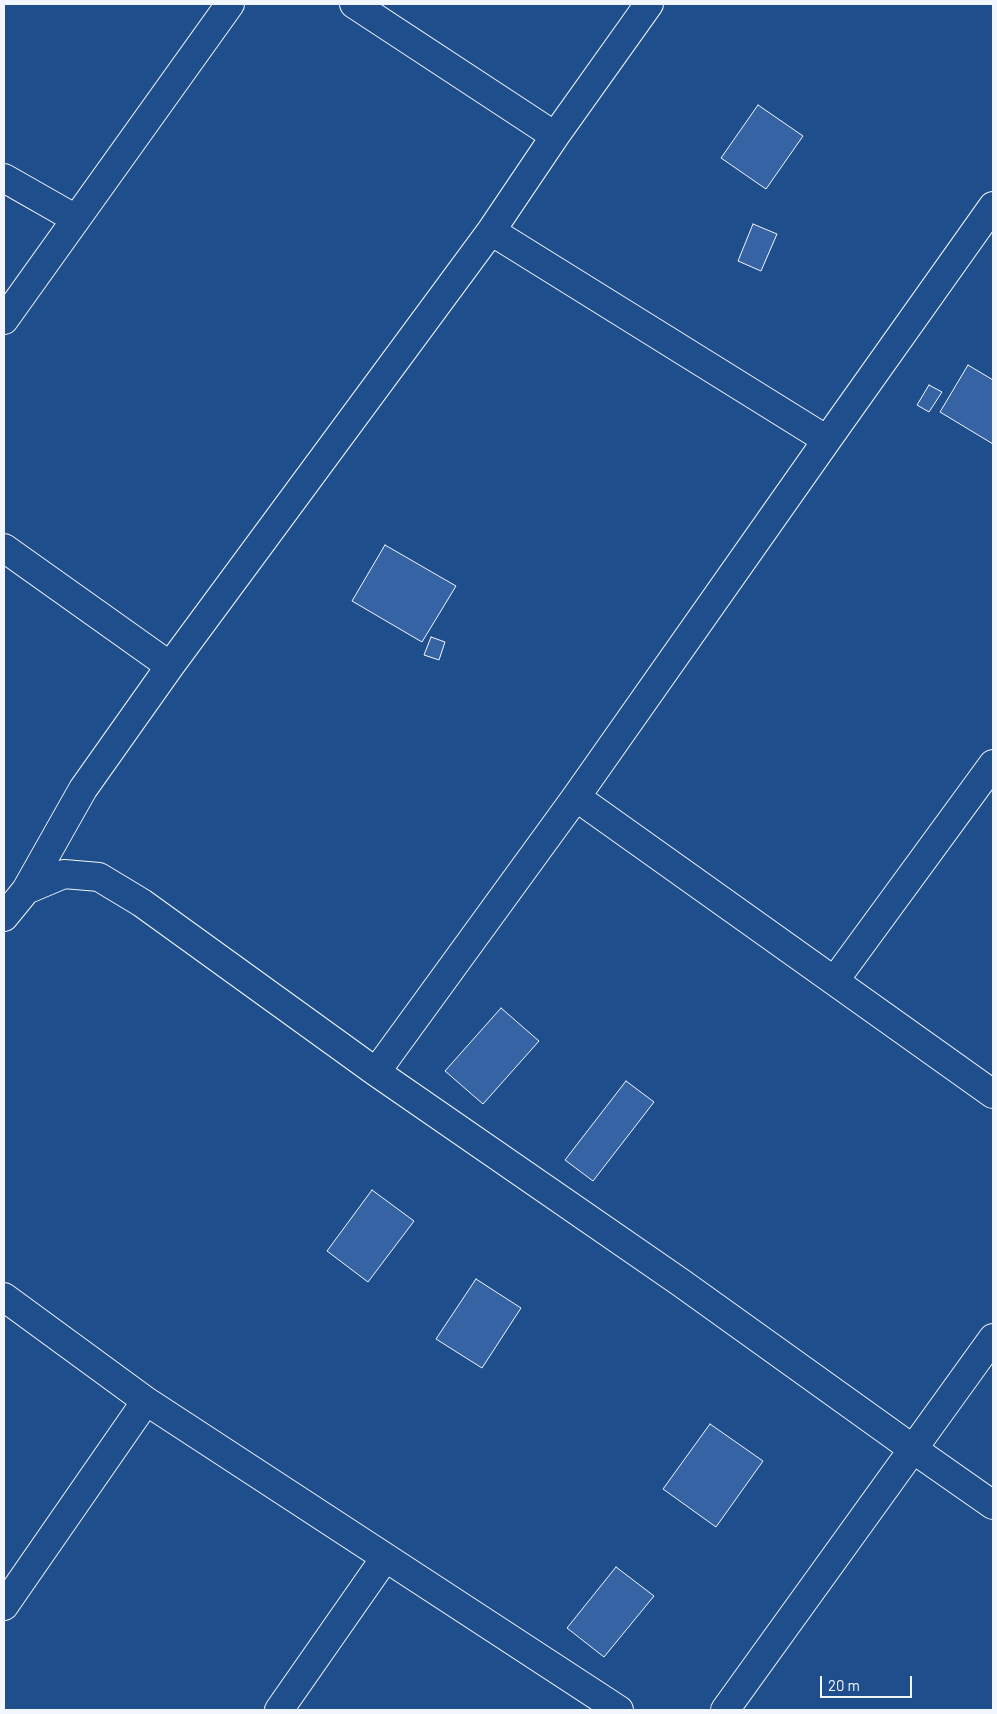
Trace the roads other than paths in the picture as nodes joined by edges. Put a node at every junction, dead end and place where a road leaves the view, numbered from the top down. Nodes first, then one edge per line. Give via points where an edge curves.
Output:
1 (230, 4) edge
2 (354, 4) edge
3 (649, 4) edge
4 (555, 136) junction
5 (4, 178) edge
6 (993, 206) edge
7 (76, 219) junction
8 (490, 231) junction
9 (4, 320) edge
10 (827, 440) junction
11 (4, 548) edge
12 (170, 666) junction
13 (993, 764) edge
14 (576, 798) junction
15 (26, 890) junction
16 (4, 917) edge
17 (835, 980) junction
18 (376, 1072) junction
19 (993, 1094) edge
20 (4, 1297) edge
21 (993, 1338) edge
22 (146, 1401) junction
23 (913, 1449) junction
24 (993, 1505) edge
25 (386, 1558) junction
26 (4, 1606) edge
27 (279, 1710) edge
28 (619, 1710) edge
29 (726, 1710) edge

1 - 7 street
2 - 4 street
3 - 4 street
4 - 8 street
5 - 7 street
6 - 10 street
7 - 9 street
8 - 10 street
8 - 12 street
10 - 14 street
11 - 12 street
12 - 15 street via 83,789
13 - 17 street
14 - 17 street
14 - 18 street
15 - 16 street
15 - 18 street via 64,874 100,877
17 - 19 street
18 - 23 street via 680,1282
20 - 22 street
21 - 23 street
22 - 25 street
22 - 26 street
23 - 24 street
23 - 29 street
25 - 27 street
25 - 28 street

